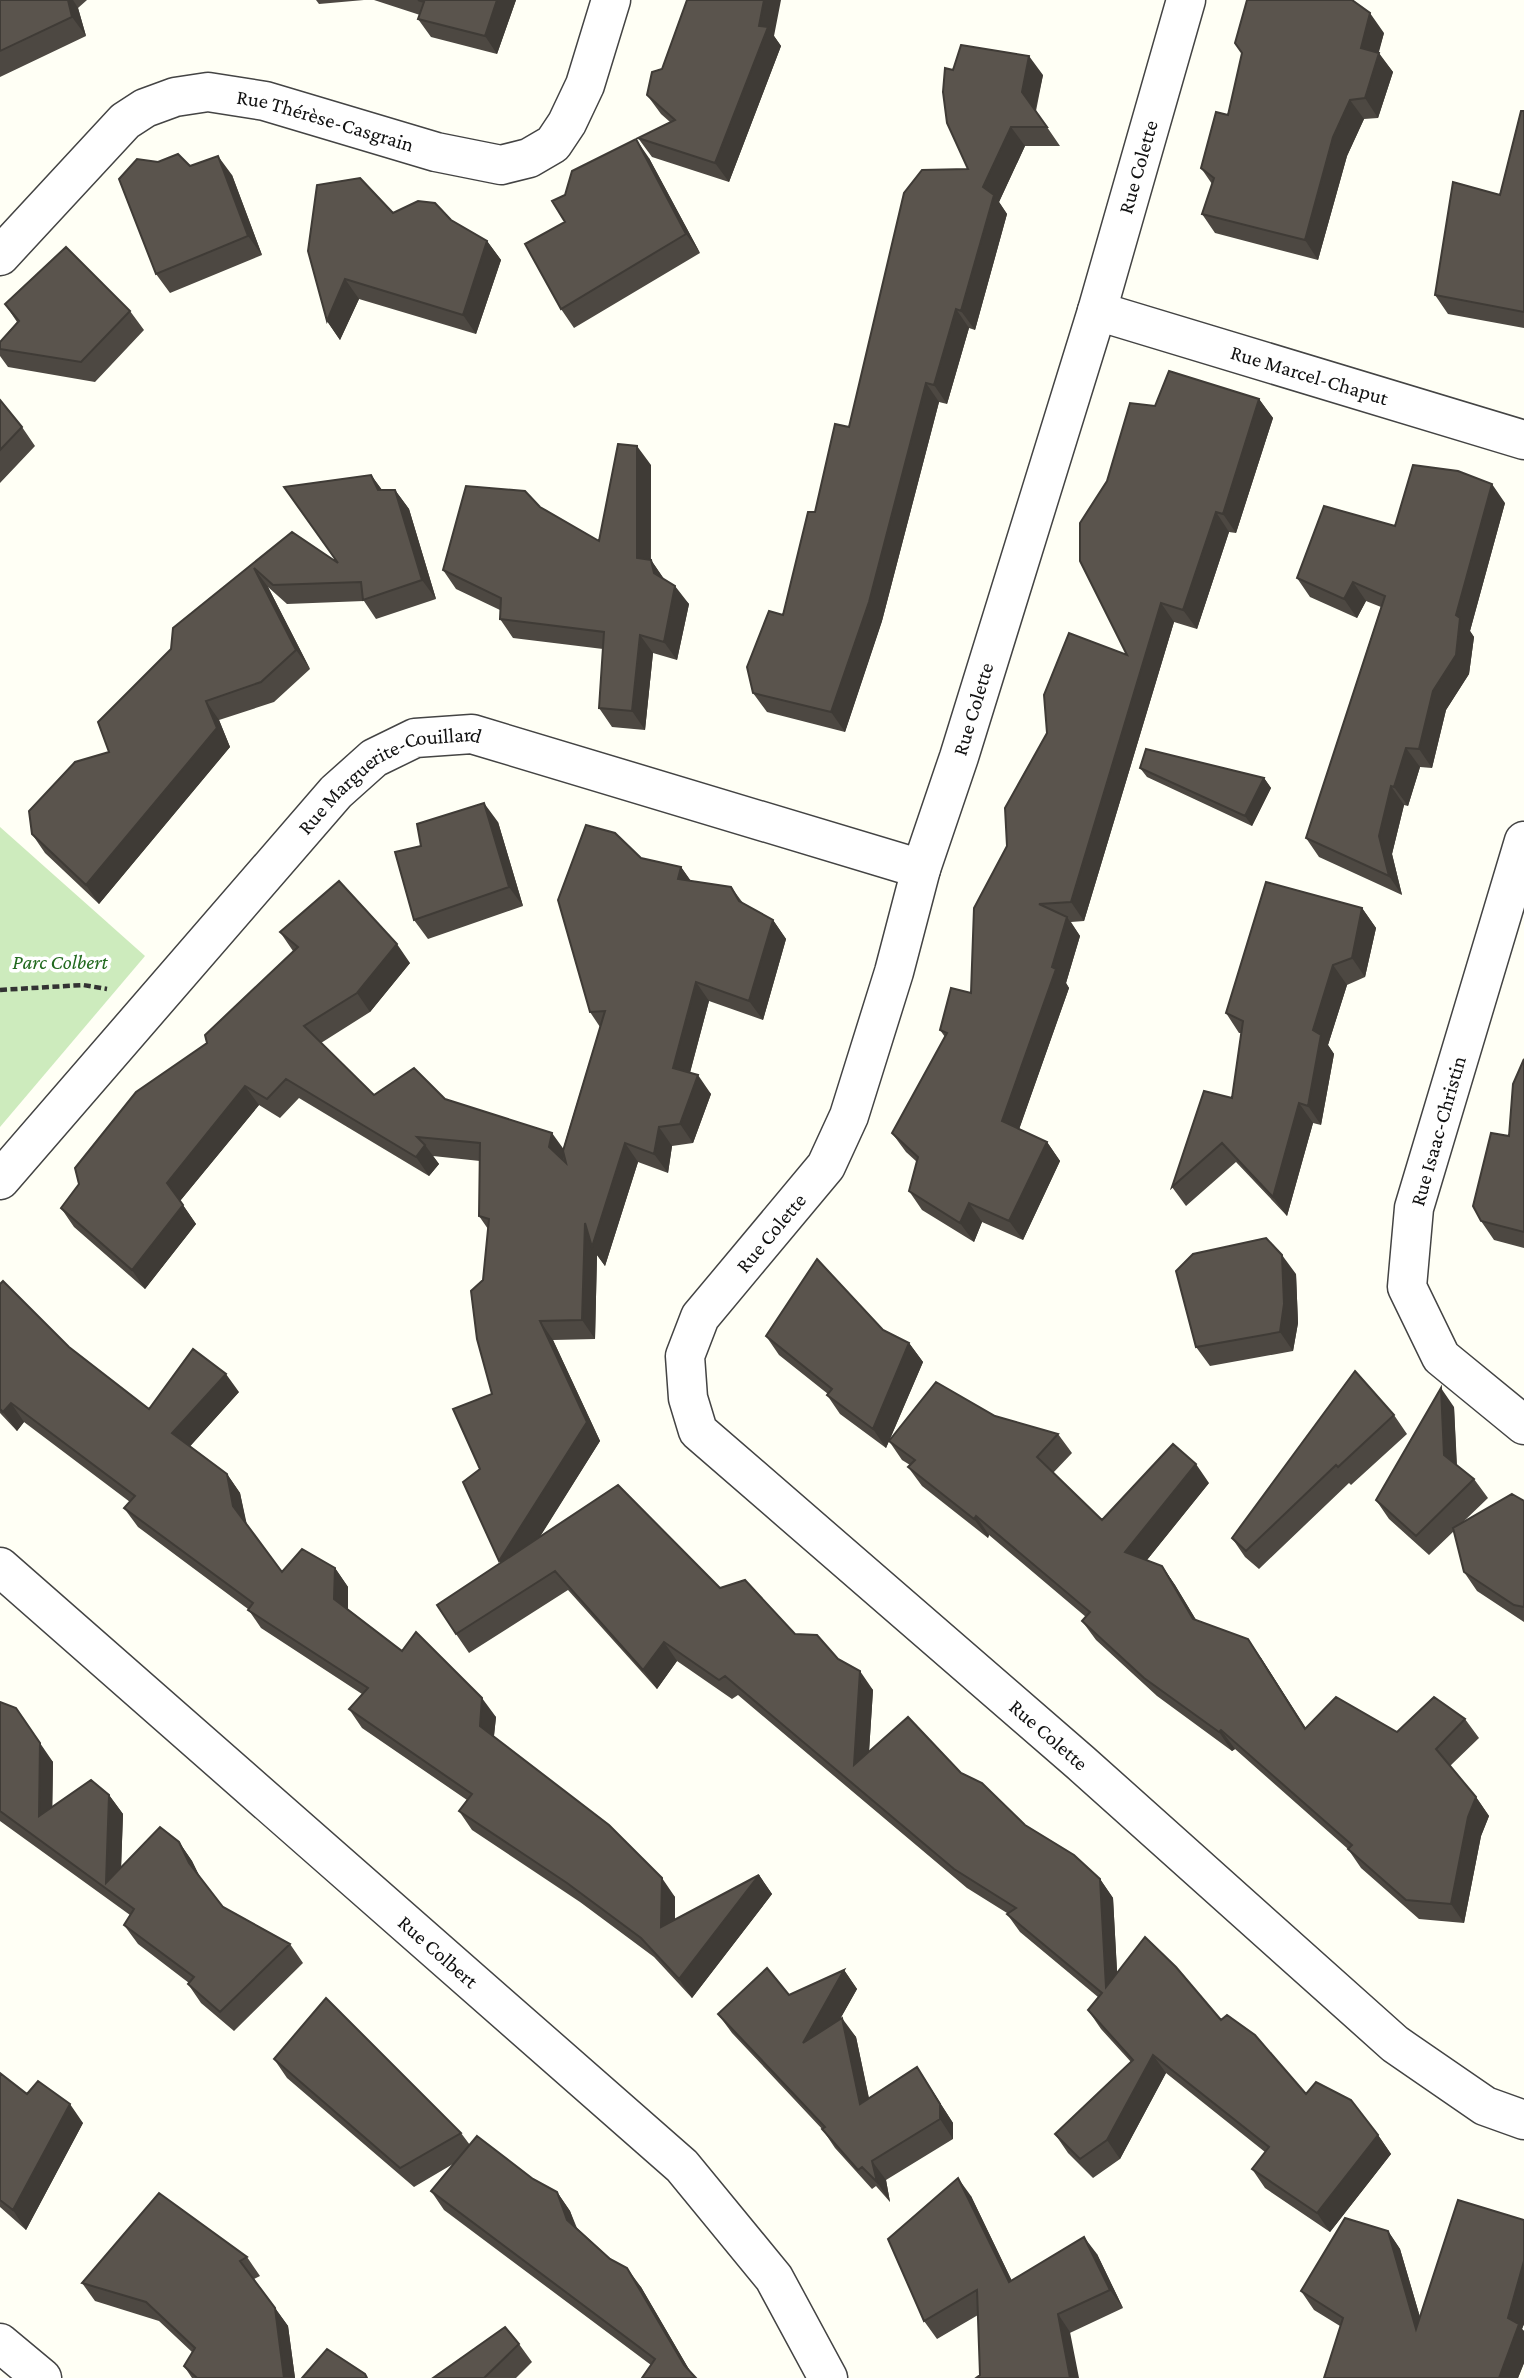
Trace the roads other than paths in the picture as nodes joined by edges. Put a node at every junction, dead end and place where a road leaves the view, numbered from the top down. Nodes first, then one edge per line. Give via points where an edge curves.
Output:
1 (611, 0) edge
2 (1186, 0) edge
3 (0, 256) edge
4 (1097, 311) junction
5 (1524, 440) edge
6 (1524, 841) edge
7 (920, 869) junction
8 (0, 1180) edge
9 (1524, 1425) edge
10 (0, 1567) edge
11 (1524, 2120) edge
12 (0, 2343) edge
13 (42, 2378) edge
14 (828, 2378) edge

1 - 3 street, Rue Thérèse-Casgrain via 585,85 567,123 553,145 529,158 501,165 436,152 265,101 208,92 175,97 125,121
2 - 4 street, Rue Colette
4 - 5 street, Rue Marcel-Chaput
4 - 7 street, Rue Colette
6 - 9 street, Rue Isaac-Christin via 1414,1209 1407,1287 1441,1357
7 - 8 street, Rue Marguerite-Couillard via 472,734 415,738 374,758 336,792
7 - 11 street, Rue Colette via 849,1116 826,1166 700,1317 685,1356 688,1398 698,1431 1061,1745 1395,2044 1485,2106
10 - 14 street, Rue Colbert via 682,2166 774,2278
12 - 13 street

